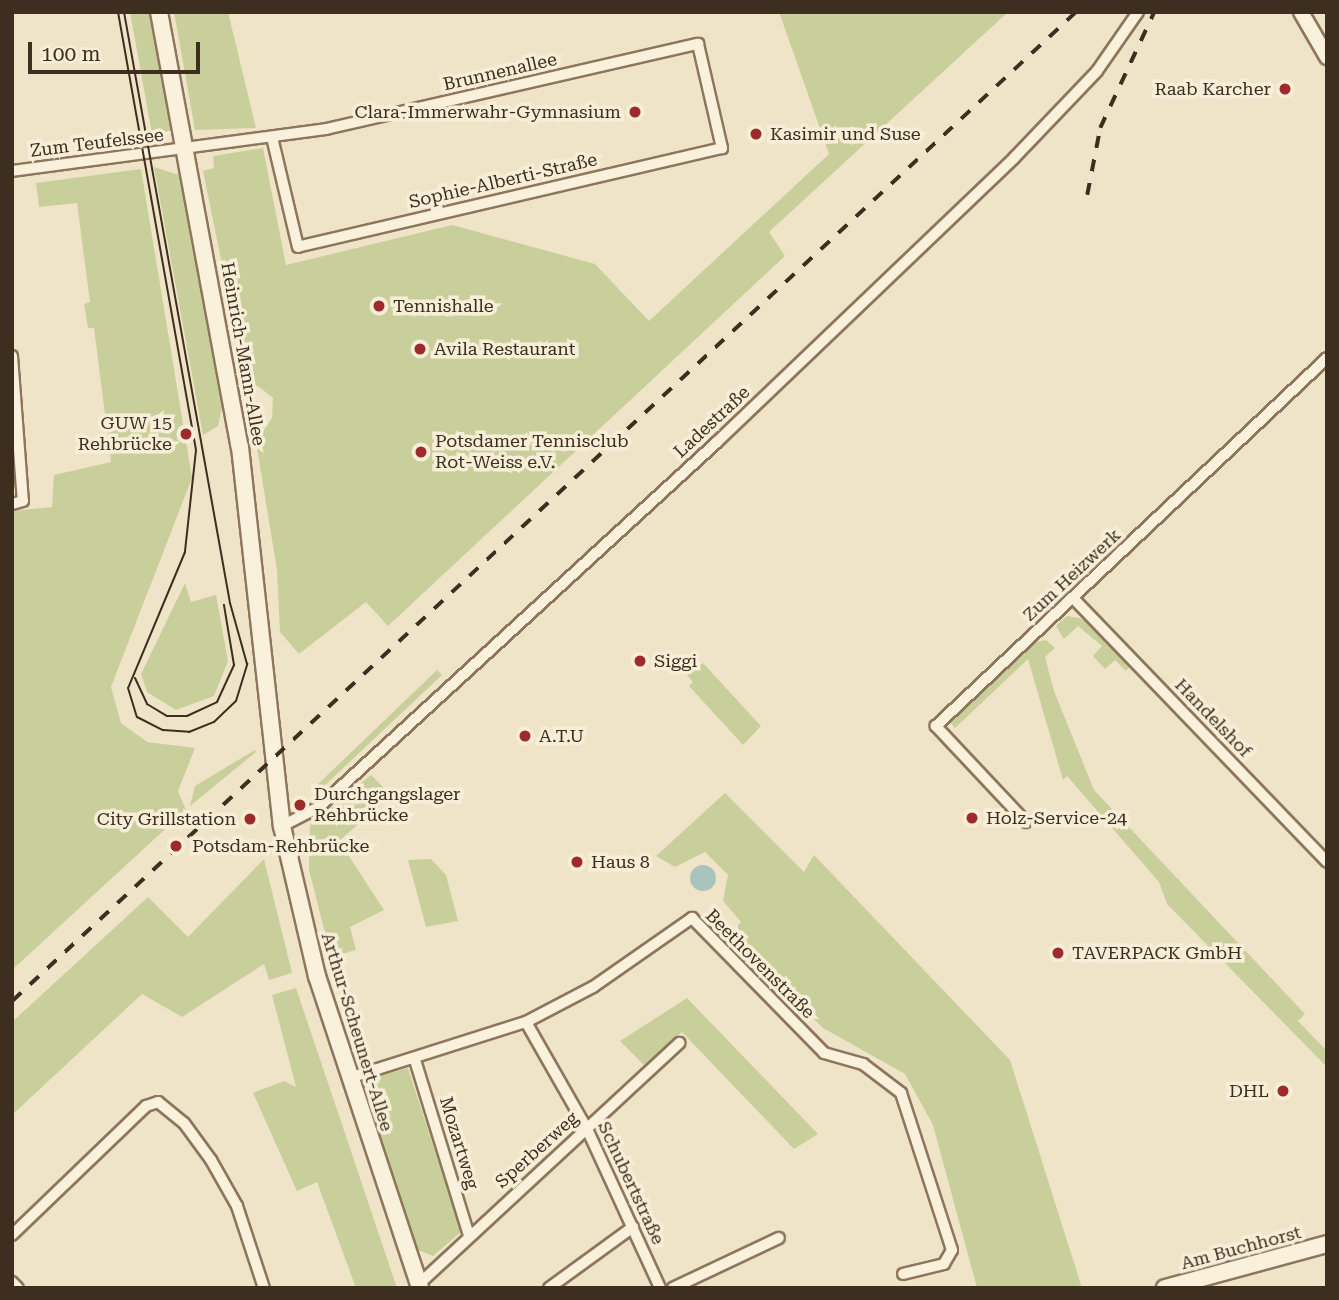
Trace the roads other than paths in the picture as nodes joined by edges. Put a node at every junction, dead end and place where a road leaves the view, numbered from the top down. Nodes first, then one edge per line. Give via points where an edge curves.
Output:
1 (159, 12) edge
2 (1138, 12) edge
3 (1301, 12) edge
4 (698, 44) joint
5 (1327, 57) edge
6 (272, 137) junction
7 (186, 150) junction
8 (12, 171) edge
9 (12, 356) edge
10 (1327, 358) edge
11 (18, 502) edge
12 (1073, 598) junction
13 (275, 783) joint
14 (1026, 822) dead end
15 (282, 826) junction
16 (1327, 862) edge
17 (526, 1023) junction
18 (679, 1042) dead end
19 (415, 1060) junction
20 (349, 1078) junction
21 (587, 1129) junction
22 (633, 1227) junction
23 (12, 1235) edge
24 (469, 1236) junction
25 (779, 1238) dead end
26 (1327, 1244) edge
27 (904, 1274) dead end
28 (12, 1282) edge
29 (420, 1286) edge
30 (18, 1288) edge
31 (264, 1288) edge
32 (549, 1288) edge
33 (660, 1288) edge
34 (673, 1288) edge
35 (1166, 1288) edge

1 - 7 main road, Heinrich-Mann-Allee
2 - 15 street, Ladestraße via 1097,71 1014,158 716,443 319,807
3 - 5 street
4 - 6 street, Brunnenallee
4 - 6 street, Sophie-Alberti-Straße via 722,148 298,247
6 - 7 street, Brunnenallee
7 - 8 street, Zum Teufelssee
7 - 13 main road, Heinrich-Mann-Allee via 255,546
9 - 11 street
10 - 12 street, Zum Heizwerk
12 - 14 street, Zum Heizwerk via 936,726
12 - 16 street, Handelshof
13 - 15 main road, Arthur-Scheunert-Allee
15 - 20 main road, Arthur-Scheunert-Allee
17 - 19 street, Beethovenstraße
17 - 21 street, Schubertstraße
17 - 27 street, Beethovenstraße via 593,987 692,918 824,1053 863,1064 901,1093 952,1250 944,1264
18 - 21 street, Sperberweg
19 - 20 street, Beethovenstraße
19 - 24 street, Mozartweg
20 - 29 main road, Arthur-Scheunert-Allee
21 - 22 street, Schubertstraße
21 - 24 street, Sperberweg
22 - 32 street
22 - 33 street, Schubertstraße
23 - 31 street via 146,1106 159,1102 184,1123 231,1195
24 - 29 street, Sperberweg
25 - 34 street
26 - 35 main road, Am Buchhorst
28 - 30 street

